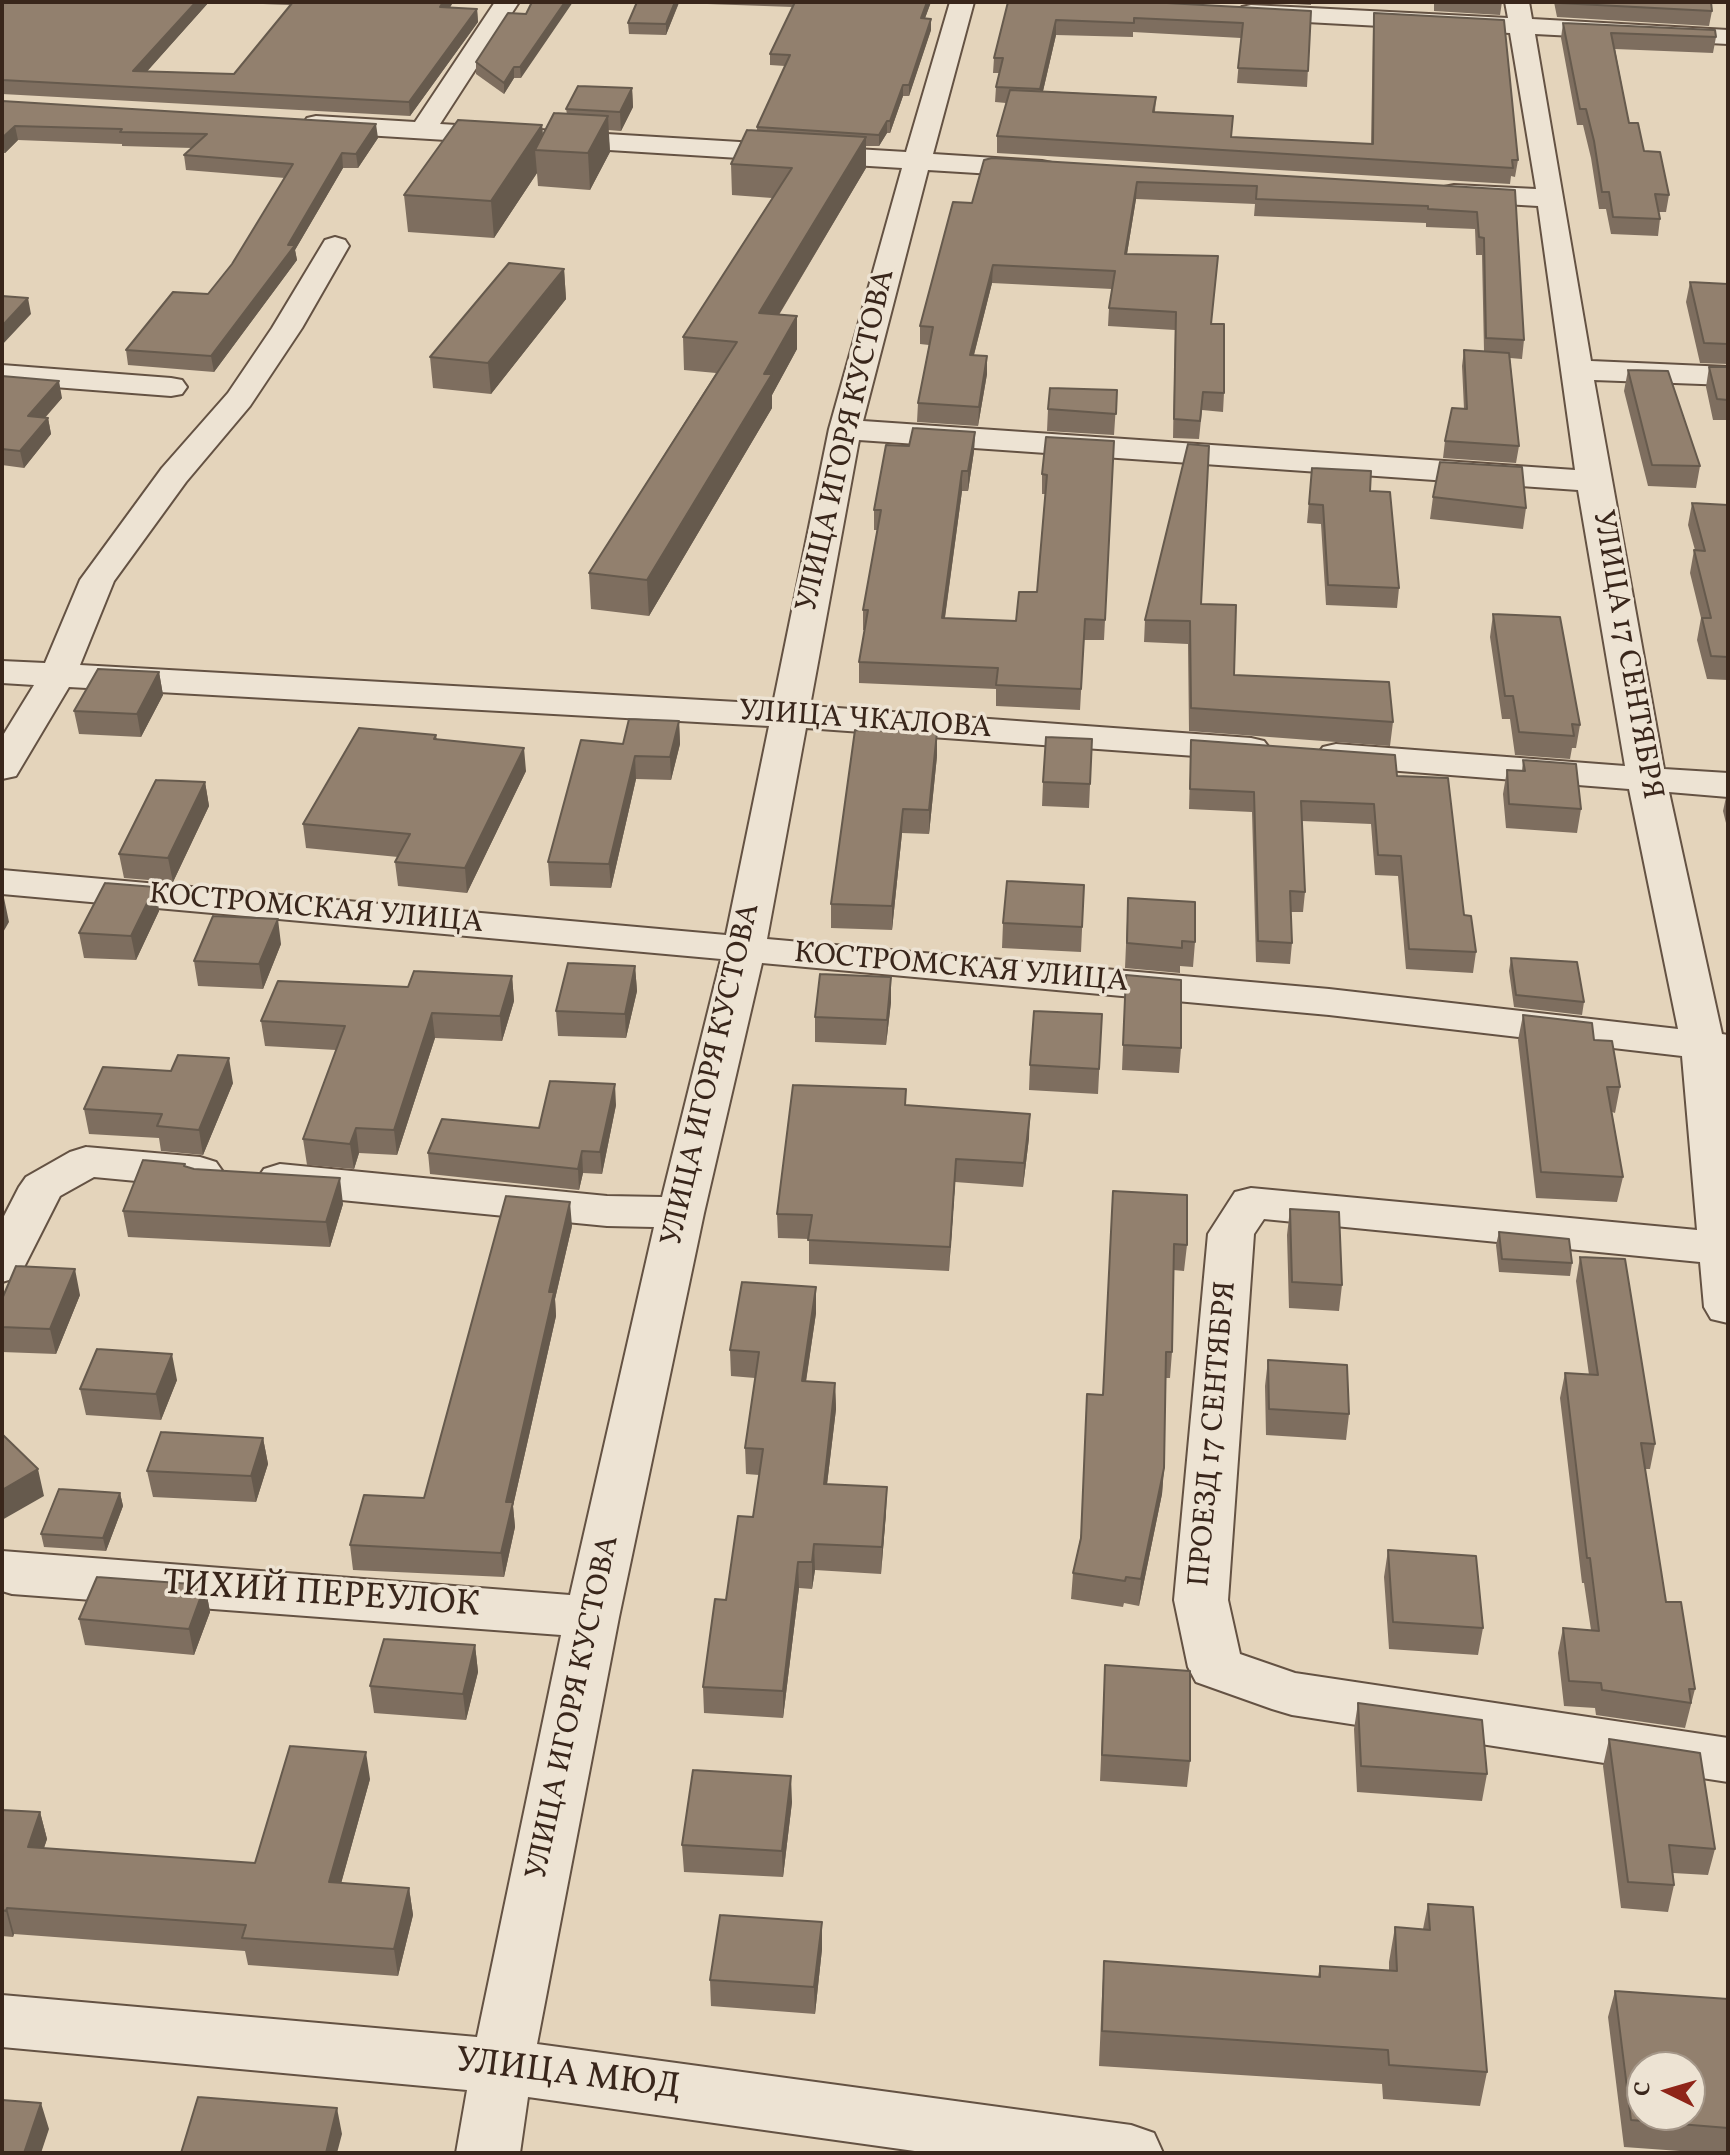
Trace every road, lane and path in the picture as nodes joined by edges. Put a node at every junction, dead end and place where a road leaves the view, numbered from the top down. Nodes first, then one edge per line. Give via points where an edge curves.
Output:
1 (507, 2) edge
2 (962, 2) edge
3 (1222, 10) edge
4 (1518, 14) edge
5 (1728, 37) edge
6 (298, 123) edge
7 (422, 131) junction
8 (916, 162) junction
9 (1075, 171) edge
10 (1424, 191) edge
11 (1551, 198) junction
12 (335, 246) dead end
13 (1575, 370) junction
14 (2, 374) edge
15 (1728, 376) edge
16 (171, 387) dead end
17 (845, 429) junction
18 (1593, 481) junction
19 (2, 672) edge
20 (58, 675) junction
21 (788, 716) junction
22 (2, 768) edge
23 (1646, 777) junction
24 (1728, 785) edge
25 (2, 882) edge
26 (744, 950) junction
27 (1716, 1047) edge
28 (681, 1213) junction
29 (1721, 1248) junction
30 (2, 1266) edge
31 (1728, 1307) edge
32 (2, 1571) edge
33 (592, 1617) junction
34 (1728, 1760) edge
35 (2, 2021) edge
36 (502, 2066) junction
37 (488, 2153) edge
38 (1131, 2153) edge

1 - 7 street
2 - 8 street, УЛИЦА ИГОРЯ КУСТОВА
3 - 4 street
4 - 5 street
4 - 11 street, УЛИЦА 17 СЕНТЯБРЯ
6 - 7 street
7 - 8 street
8 - 9 street
8 - 17 street, УЛИЦА ИГОРЯ КУСТОВА
10 - 11 street
11 - 13 street, УЛИЦА 17 СЕНТЯБРЯ
12 - 20 street via 239,399 174,475 97,580
13 - 15 street
13 - 18 street, УЛИЦА 17 СЕНТЯБРЯ
14 - 16 street
17 - 18 street
17 - 21 street, УЛИЦА ИГОРЯ КУСТОВА
18 - 23 street, УЛИЦА 17 СЕНТЯБРЯ
19 - 20 street, УЛИЦА ЧКАЛОВА
20 - 21 street, УЛИЦА ЧКАЛОВА
20 - 22 street
21 - 23 street, УЛИЦА ЧКАЛОВА
21 - 26 street, УЛИЦА ИГОРЯ КУСТОВА
23 - 24 street, УЛИЦА ЧКАЛОВА
23 - 27 street, УЛИЦА 17 СЕНТЯБРЯ
25 - 26 street, КОСТРОМСКАЯ УЛИЦА
26 - 27 street, КОСТРОМСКАЯ УЛИЦА via 1329,1002
26 - 28 street, УЛИЦА ИГОРЯ КУСТОВА
27 - 29 street, УЛИЦА 17 СЕНТЯБРЯ
28 - 30 street via 607,1211 86,1162 42,1187
28 - 33 street, УЛИЦА ИГОРЯ КУСТОВА
29 - 31 street, УЛИЦА 17 СЕНТЯБРЯ
29 - 34 street, ПРОЕЗД 17 СЕНТЯБРЯ via 1251,1203 1231,1234 1201,1600 1215,1667 1292,1694
32 - 33 street, ТИХИЙ ПЕРЕУЛОК
33 - 36 street, УЛИЦА ИГОРЯ КУСТОВА
35 - 36 street, УЛИЦА МЮД
36 - 37 street, УЛИЦА ИГОРЯ КУСТОВА
36 - 38 street, УЛИЦА МЮД

